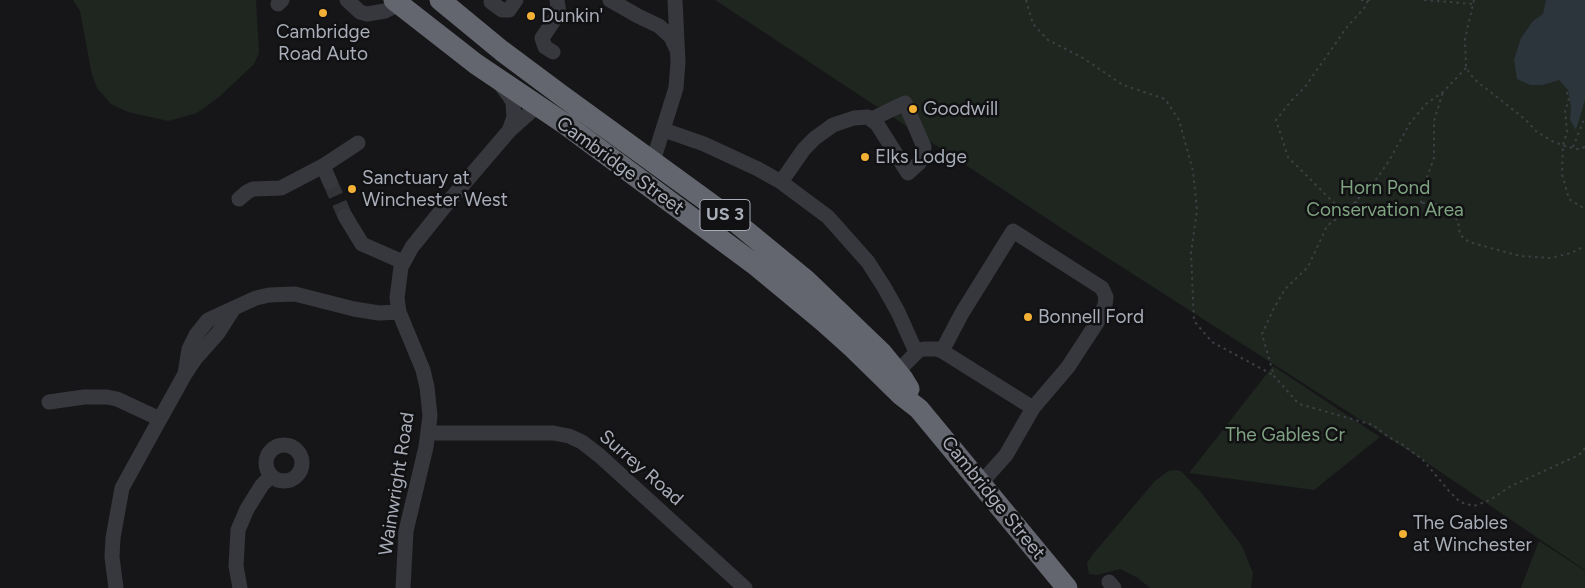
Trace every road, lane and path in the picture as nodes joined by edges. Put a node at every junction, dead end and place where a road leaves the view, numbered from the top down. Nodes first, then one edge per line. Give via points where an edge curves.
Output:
1 (347, 0) edge
2 (440, 0) edge
3 (516, 0) edge
4 (558, 0) edge
5 (610, 0) edge
6 (675, 0) edge
7 (1026, 0) edge
8 (1361, 0) edge
9 (1369, 0) edge
10 (1424, 0) edge
11 (1474, 0) edge
12 (396, 2) edge
13 (491, 2) dead end
14 (1473, 4) junction
15 (676, 49) junction
16 (553, 52) dead end
17 (476, 64) junction
18 (1466, 68) junction
19 (1443, 92) junction
20 (1567, 92) dead end
21 (537, 106) junction
22 (1585, 117) edge
23 (872, 119) dead end
24 (664, 130) junction
25 (509, 131) junction
26 (358, 143) dead end
27 (1563, 145) junction
28 (1585, 147) edge
29 (1573, 148) junction
30 (653, 161) junction
31 (323, 166) junction
32 (330, 182) tunnel mouth
33 (640, 182) junction
34 (781, 182) junction
35 (238, 198) dead end
36 (1355, 202) junction
37 (1421, 203) junction
38 (1585, 209) edge
39 (1344, 212) junction
40 (345, 216) tunnel mouth
41 (1585, 246) edge
42 (403, 262) junction
43 (399, 312) junction
44 (942, 351) junction
45 (916, 352) junction
46 (897, 372) junction
47 (1274, 376) junction
48 (49, 402) dead end
49 (1033, 408) junction
50 (919, 409) junction
51 (160, 419) junction
52 (428, 433) junction
53 (1585, 448) edge
54 (271, 476) dead end
55 (980, 484) junction
56 (116, 588) edge
57 (240, 588) edge
58 (403, 588) edge
59 (745, 588) edge
60 (1067, 588) edge

1 - 12 street via 367,14 385,11
2 - 30 highway, Cambridge Street / US 3 via 502,51
3 - 13 street via 508,10 502,10
4 - 16 street via 560,13 542,38 545,47
5 - 15 street via 659,26 671,37
6 - 15 street
7 - 47 path via 1033,24 1048,40 1083,58 1123,85 1165,99 1179,120 1193,171 1197,210 1191,253 1194,321 1212,342
8 - 9 path
9 - 39 path via 1305,87 1276,120 1288,157
10 - 14 path
11 - 14 path
12 - 17 highway, US 3
14 - 18 path via 1465,39
15 - 24 street via 676,88
17 - 21 highway, Cambridge Street / US 3
17 - 25 street via 510,97 514,110
18 - 19 path
18 - 27 path via 1474,79 1537,132
19 - 36 path via 1426,104 1410,123 1390,159
19 - 37 path via 1434,121 1434,158
20 - 27 path via 1567,132
21 - 25 street, Wainwright Road
21 - 33 highway, Cambridge Street / US 3
22 - 29 path
23 - 34 street via 863,116 844,120 823,131 804,149
24 - 30 street
24 - 34 street via 727,154
25 - 42 street, Wainwright Road via 449,201
26 - 31 street
27 - 29 path
27 - 38 path via 1562,174 1569,199
28 - 29 path
30 - 33 highway
30 - 46 highway, Cambridge Street / US 3 via 733,220 806,280 881,352
31 - 32 street
31 - 35 street via 281,188 254,189
33 - 50 highway, Cambridge Street / US 3 via 754,264 824,322 900,395
34 - 45 street via 828,217 868,262
36 - 37 path via 1410,212
36 - 39 path
37 - 41 path via 1448,208 1458,221 1460,235 1468,242 1520,256 1550,258 1571,254
39 - 47 path via 1328,226 1308,267 1285,290 1262,334
40 - 42 street via 362,244
42 - 43 street, Wainwright Road via 397,286
43 - 51 street via 354,310 295,294 256,298 208,320 196,335 189,349 185,374
43 - 52 street, Wainwright Road via 423,370 429,402
44 - 45 street via 924,349
44 - 49 street
44 - 49 street via 1013,231 1102,288 1106,297 1098,321 1068,367
45 - 46 street
46 - 50 highway, Cambridge Street / US 3
47 - 53 path via 1299,404 1373,425 1423,460 1460,502 1474,506 1579,455
48 - 51 street via 107,397
49 - 55 street via 1006,455
50 - 55 highway, Cambridge Street / US 3
51 - 56 street via 122,488 113,538
52 - 58 street, Wainwright Road via 406,531
52 - 59 street, Surrey Road via 553,433 582,442
54 - 57 street via 247,509 238,530 236,566
55 - 60 highway, Cambridge Street / US 3

